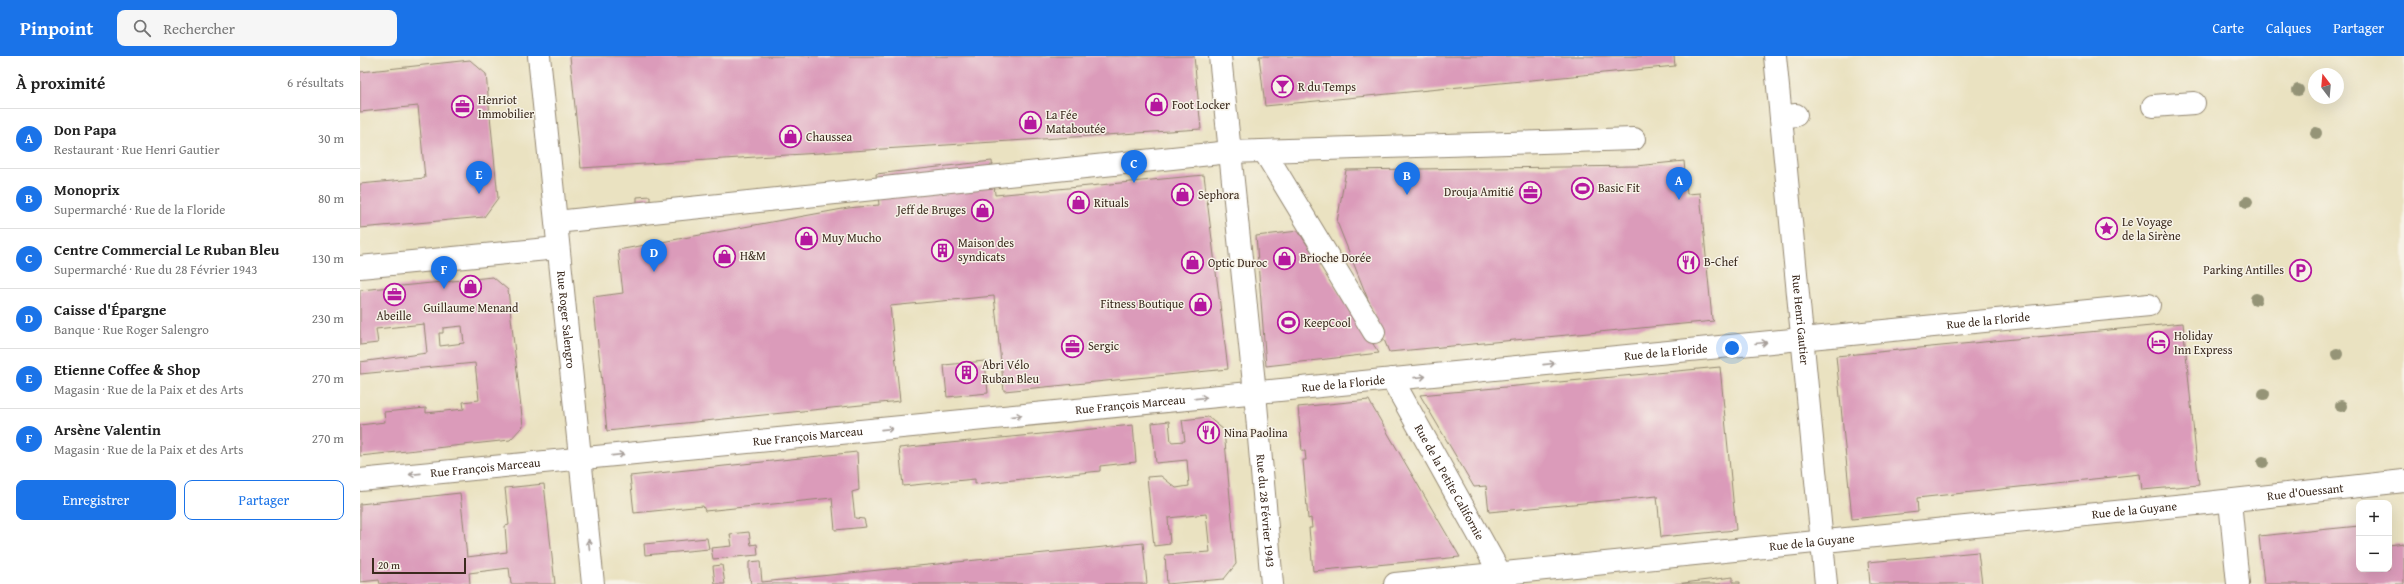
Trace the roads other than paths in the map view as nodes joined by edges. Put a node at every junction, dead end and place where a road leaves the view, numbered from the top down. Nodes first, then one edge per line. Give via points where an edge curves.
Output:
1 (539, 56) edge
2 (1220, 56) edge
3 (1775, 56) edge
4 (2194, 103) dead end
5 (2153, 106) dead end
6 (1634, 139) dead end
7 (1264, 151) junction
8 (1230, 152) junction
9 (556, 222) junction
10 (558, 248) junction
11 (360, 267) edge
12 (2149, 305) dead end
13 (1374, 332) dead end
14 (1803, 339) junction
15 (1392, 379) junction
16 (1255, 393) junction
17 (579, 458) junction
18 (360, 480) edge
19 (2404, 481) edge
20 (2230, 501) junction
21 (1822, 542) junction
22 (1503, 579) edge
23 (593, 584) edge
24 (1272, 584) edge
25 (1395, 584) edge
26 (1826, 584) edge
27 (2238, 584) edge

1 - 9 street, Rue Roger Salengro
2 - 8 street, Rue du 28 Février 1943
3 - 14 street, Rue Henri Gautier via 1789,116
4 - 5 street
6 - 7 street
7 - 8 street
7 - 13 street
8 - 9 street
8 - 16 street, Rue du 28 Février 1943
9 - 10 street, Rue Roger Salengro
10 - 11 street
10 - 17 street, Rue Roger Salengro
12 - 14 street, Rue de la Floride
15 -> 14 street, Rue de la Floride
14 - 21 street, Rue Henri Gautier
15 - 16 street, Rue de la Floride
15 - 22 street, Rue de la Petite Californie
17 -> 16 street, Rue François Marceau
16 - 24 street, Rue du 28 Février 1943
17 -> 18 street, Rue François Marceau
23 -> 17 street, Rue Roger Salengro
19 - 20 street, Rue d'Ouessant
20 - 21 street, Rue de la Guyane
20 - 27 street
21 - 22 street, Rue de la Guyane
21 - 26 street, Rue Henri Gautier
22 - 25 street, Rue de la Guyane

